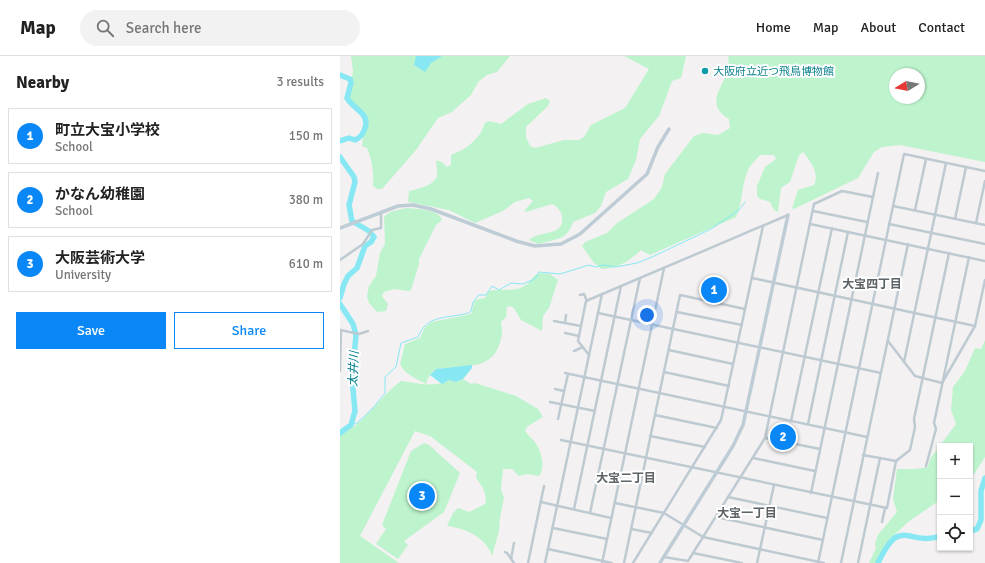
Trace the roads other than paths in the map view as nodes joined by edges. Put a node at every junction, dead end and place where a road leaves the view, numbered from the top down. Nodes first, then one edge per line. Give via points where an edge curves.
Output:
1 (669, 129) dead end
2 (926, 159) junction
3 (946, 163) junction
4 (966, 167) junction
5 (985, 171) edge
6 (878, 173) dead end
7 (985, 181) edge
8 (873, 197) junction
9 (893, 206) junction
10 (915, 210) junction
11 (813, 211) junction
12 (381, 212) junction
13 (935, 214) junction
14 (788, 215) joint
15 (955, 219) junction
16 (868, 222) junction
17 (976, 223) junction
18 (810, 224) junction
19 (889, 224) junction
20 (985, 225) edge
21 (763, 226) junction
22 (340, 228) edge
23 (832, 228) junction
24 (848, 232) junction
25 (932, 233) junction
26 (865, 235) junction
27 (886, 240) junction
28 (908, 244) junction
29 (985, 244) edge
30 (928, 248) junction
31 (949, 253) junction
32 (969, 257) junction
33 (340, 260) edge
34 (985, 261) edge
35 (664, 268) junction
36 (640, 278) junction
37 (752, 278) junction
38 (985, 280) edge
39 (774, 283) junction
40 (621, 286) junction
41 (797, 288) junction
42 (984, 288) edge
43 (818, 293) junction
44 (602, 294) junction
45 (580, 295) dead end
46 (835, 296) junction
47 (587, 300) junction
48 (851, 300) junction
49 (873, 304) junction
50 (894, 308) junction
51 (745, 309) junction
52 (677, 312) junction
53 (598, 313) junction
54 (915, 313) junction
55 (566, 315) dead end
56 (614, 317) junction
57 (935, 317) junction
58 (631, 320) junction
59 (554, 321) dead end
60 (956, 322) junction
61 (565, 323) junction
62 (652, 325) junction
63 (742, 325) junction
64 (581, 326) junction
65 (975, 326) junction
66 (673, 329) junction
67 (341, 330) edge
68 (368, 331) dead end
69 (565, 333) dead end
70 (579, 336) junction
71 (888, 340) junction
72 (738, 343) junction
73 (583, 347) junction
74 (760, 348) junction
75 (669, 350) junction
76 (574, 351) dead end
77 (783, 352) junction
78 (589, 355) junction
79 (804, 357) junction
80 (821, 361) junction
81 (904, 362) junction
82 (733, 364) junction
83 (838, 364) junction
84 (859, 368) junction
85 (340, 371) edge
86 (664, 372) junction
87 (881, 373) junction
88 (584, 377) junction
89 (922, 378) junction
90 (601, 380) junction
91 (942, 383) junction
92 (618, 384) junction
93 (729, 386) junction
94 (555, 389) dead end
95 (639, 389) junction
96 (564, 390) junction
97 (660, 393) junction
98 (550, 402) dead end
99 (561, 404) junction
100 (724, 407) junction
101 (578, 408) junction
102 (595, 411) junction
103 (747, 412) junction
104 (655, 415) junction
105 (769, 416) junction
106 (558, 419) dead end
107 (791, 421) junction
108 (808, 424) junction
109 (718, 428) junction
110 (824, 428) junction
111 (845, 433) junction
112 (650, 436) junction
113 (867, 437) junction
114 (765, 438) junction
115 (561, 440) dead end
116 (571, 441) junction
117 (588, 445) junction
118 (705, 447) junction
119 (604, 449) junction
120 (820, 449) junction
121 (625, 453) junction
122 (863, 455) junction
123 (646, 457) junction
124 (753, 458) junction
125 (880, 458) junction
126 (896, 461) junction
127 (926, 466) dead end
128 (693, 467) junction
129 (815, 471) junction
130 (717, 472) junction
131 (740, 478) junction
132 (774, 485) junction
133 (544, 486) dead end
134 (811, 492) junction
135 (728, 497) junction
136 (832, 497) junction
137 (853, 501) junction
138 (541, 502) junction
139 (615, 503) junction
140 (870, 505) junction
141 (558, 506) junction
142 (769, 506) junction
143 (635, 508) junction
144 (885, 508) junction
145 (574, 509) junction
146 (590, 513) junction
147 (664, 513) junction
148 (716, 517) junction
149 (611, 518) junction
150 (827, 518) junction
151 (882, 522) dead end
152 (684, 526) junction
153 (765, 527) junction
154 (553, 528) junction
155 (631, 529) junction
156 (652, 533) junction
157 (703, 537) junction
158 (607, 539) junction
159 (823, 540) junction
160 (514, 543) dead end
161 (548, 549) junction
162 (760, 550) junction
163 (505, 552) dead end
164 (693, 553) junction
165 (664, 557) junction
166 (715, 558) junction
167 (511, 559) junction
168 (602, 562) edge
169 (818, 562) edge
170 (514, 563) edge
171 (528, 563) edge
172 (545, 563) edge
173 (612, 563) edge
174 (624, 563) edge
175 (633, 563) edge
176 (660, 563) edge
177 (714, 563) edge
178 (742, 563) edge
179 (757, 563) edge
180 (824, 563) edge
181 (841, 563) edge
182 (858, 563) edge

1 - 12 street via 647,174 580,234 562,244 526,244 413,204
2 - 3 street
2 - 9 street via 904,154
2 - 10 street
3 - 4 street
3 - 13 street
4 - 5 street
4 - 15 street
6 - 8 street
7 - 17 street
8 - 11 street via 842,191 814,204
8 - 16 street
9 - 10 street
9 - 19 street
10 - 13 street
11 - 16 street
11 - 18 street
12 - 22 street
12 - 33 street via 381,228 372,230 363,244
13 - 15 street
13 - 25 street
14 - 21 street
14 - 39 street
15 - 17 street
16 - 26 street
17 - 20 street
18 - 23 street
18 - 41 street
19 - 25 street
19 - 27 street
21 - 35 street
21 - 37 street
23 - 24 street
23 - 43 street
24 - 26 street
24 - 46 street
25 - 29 street
25 - 30 street
26 - 27 street
26 - 48 street
27 - 28 street
27 - 49 street
28 - 30 street
28 - 50 street
30 - 31 street
30 - 54 street
31 - 32 street
31 - 57 street
32 - 34 street
32 - 60 street
35 - 36 street
35 - 62 street
36 - 40 street
36 - 58 street
37 - 39 street
37 - 51 street
38 - 42 street
39 - 41 street
39 - 74 street
40 - 44 street
40 - 56 street
41 - 43 street
41 - 77 street
42 - 65 street
43 - 46 street
43 - 79 street
44 - 47 street
44 - 53 street
45 - 47 street via 584,294
46 - 48 street
46 - 80 street
47 - 64 street
48 - 49 street
48 - 83 street
49 - 50 street
49 - 84 street
50 - 54 street
50 - 71 street
51 - 52 street via 680,295
51 - 63 street
52 - 63 street
52 - 66 street
53 - 56 street
53 - 78 street
54 - 57 street
54 - 81 street
55 - 61 street
56 - 58 street
56 - 90 street
57 - 60 street
57 - 89 street
58 - 62 street
58 - 92 street
59 - 61 street
60 - 65 street
60 - 91 street
61 - 64 street
62 - 66 street
62 - 95 street
63 - 72 street
64 - 70 street
65 - 91 street
66 - 72 street
66 - 75 street
67 - 68 street via 359,334
67 - 85 street
69 - 70 street
70 - 73 street via 578,341
71 - 81 street
71 - 87 street
72 - 74 street
72 - 82 street
73 - 76 street
73 - 78 street
74 - 77 street
74 - 103 street
75 - 82 street
75 - 86 street
77 - 79 street
77 - 105 street
78 - 88 street
79 - 80 street
79 - 107 street
80 - 83 street
80 - 108 street
81 - 89 street via 915,376
82 - 93 street
83 - 84 street
83 - 110 street
84 - 87 street
84 - 111 street
86 - 93 street
86 - 97 street
87 - 113 street
88 - 90 street
88 - 96 street via 566,373
88 - 101 street
89 - 91 street
89 - 126 street via 910,450
90 - 92 street
90 - 102 street
91 - 127 street via 934,423 936,429
92 - 95 street
92 - 119 street
93 - 100 street
94 - 96 street
95 - 97 street
95 - 121 street
96 - 99 street
97 - 100 street
97 - 104 street
98 - 99 street
99 - 101 street
99 - 106 street
100 - 103 street
100 - 109 street
101 - 102 street
101 - 116 street
102 - 117 street
103 - 105 street
103 - 130 street via 738,437
104 - 109 street
104 - 112 street
105 - 107 street
105 - 114 street
107 - 108 street
108 - 110 street
109 - 118 street
110 - 111 street
110 - 120 street
111 - 113 street
111 - 136 street
112 - 118 street
112 - 123 street
113 - 122 street
114 - 120 street
114 - 124 street
115 - 116 street
116 - 117 street
116 - 141 street
117 - 119 street
117 - 145 street
118 - 128 street
119 - 121 street
119 - 146 street
120 - 129 street
121 - 123 street
121 - 139 street
122 - 125 street
122 - 137 street
123 - 128 street
123 - 143 street
124 - 129 street
124 - 131 street
125 - 126 street
125 - 140 street
126 - 144 street
128 - 130 street
128 - 147 street
129 - 134 street
130 - 131 street
130 - 152 street
131 - 132 street
131 - 135 street
132 - 134 street
132 - 142 street
133 - 138 street
134 - 136 street
135 - 142 street
135 - 148 street
136 - 137 street
136 - 150 street
137 - 140 street
137 - 181 street
138 - 141 street
138 - 171 street
139 - 143 street
139 - 149 street
140 - 144 street
140 - 182 street
141 - 145 street
141 - 154 street
142 - 150 street
142 - 153 street
143 - 147 street
143 - 155 street
144 - 151 street
145 - 146 street
146 - 149 street
147 - 152 street
147 - 156 street
148 - 153 street
148 - 157 street
149 - 158 street
150 - 159 street
152 - 157 street
152 - 165 street
153 - 159 street
153 - 162 street
154 - 158 street
154 - 161 street
155 - 156 street
155 - 174 street
156 - 175 street
157 - 162 street
157 - 164 street
158 - 168 street
159 - 169 street
160 - 167 street
161 - 168 street
161 - 172 street
162 - 169 street
162 - 179 street
163 - 167 street
164 - 165 street via 688,561
164 - 166 street
165 - 176 street
166 - 177 street
166 - 178 street
167 - 170 street
168 - 173 street
169 - 180 street

